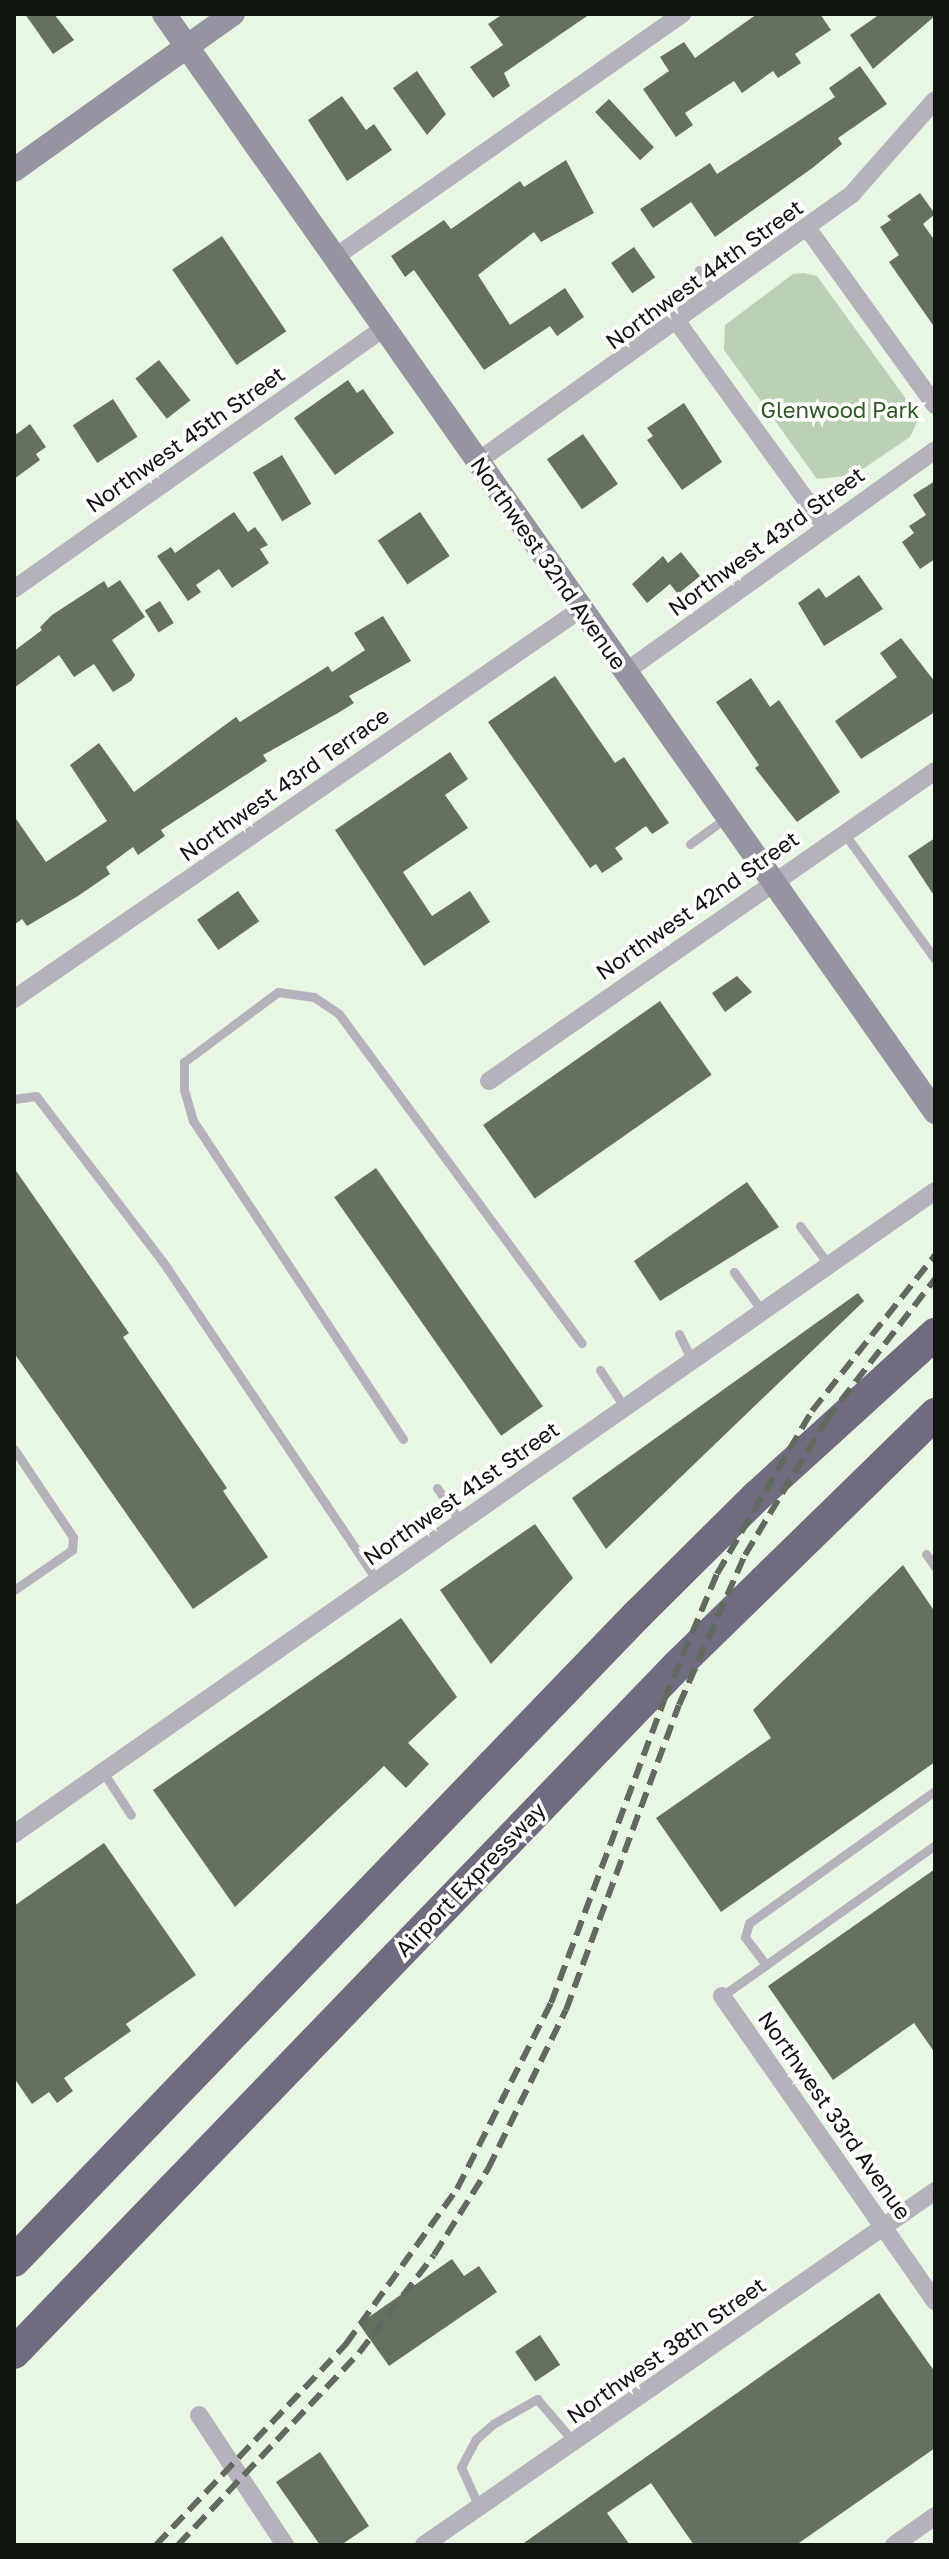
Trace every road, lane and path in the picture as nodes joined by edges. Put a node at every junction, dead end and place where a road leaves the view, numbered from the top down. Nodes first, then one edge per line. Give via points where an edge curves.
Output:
1 (164, 14) edge
2 (233, 14) edge
3 (682, 14) edge
4 (186, 46) junction
5 (935, 100) edge
6 (14, 170) edge
7 (808, 229) junction
8 (335, 257) junction
9 (699, 270) dead end
10 (717, 296) junction
11 (678, 323) junction
12 (384, 328) junction
13 (935, 405) edge
14 (935, 450) edge
15 (478, 461) junction
16 (825, 526) junction
17 (14, 589) edge
18 (581, 609) junction
19 (625, 672) junction
20 (935, 771) edge
21 (727, 817) junction
22 (844, 833) junction
23 (690, 844) dead end
24 (772, 881) junction
25 (935, 959) edge
26 (16, 995) edge
27 (489, 1081) dead end
28 (14, 1099) edge
29 (935, 1112) edge
30 (935, 1191) edge
31 (800, 1226) dead end
32 (829, 1265) junction
33 (734, 1272) dead end
34 (762, 1311) junction
35 (679, 1334) dead end
36 (935, 1334) edge
37 (582, 1343) dead end
38 (692, 1361) junction
39 (600, 1370) dead end
40 (625, 1408) junction
41 (935, 1414) edge
42 (403, 1439) dead end
43 (14, 1449) edge
44 (437, 1488) dead end
45 (461, 1522) junction
46 (926, 1554) dead end
47 (935, 1567) edge
48 (377, 1580) junction
49 (14, 1590) edge
50 (103, 1772) junction
51 (935, 1791) edge
52 (131, 1815) dead end
53 (14, 1834) edge
54 (935, 1845) edge
55 (766, 1965) junction
56 (722, 1996) joint
57 (174, 2094) junction
58 (935, 2191) edge
59 (885, 2227) junction
60 (14, 2238) edge
61 (14, 2261) edge
62 (935, 2301) edge
63 (14, 2353) edge
64 (199, 2415) dead end
65 (574, 2442) junction
66 (479, 2507) junction
67 (935, 2516) edge
68 (285, 2545) edge
69 (424, 2545) edge
70 (894, 2545) edge

1 - 4 main road, Northwest 32nd Avenue
2 - 4 main road
3 - 8 street
4 - 6 main road
4 - 8 main road, Northwest 32nd Avenue
5 - 7 street, Northwest 44th Street via 885,162
7 - 10 street, Northwest 44th Street
7 - 13 street
8 - 12 main road, Northwest 32nd Avenue
9 - 10 lane
10 - 11 street, Northwest 44th Street
11 - 15 street, Northwest 44th Street
11 - 16 street
12 - 15 main road, Northwest 32nd Avenue
12 - 17 street, Northwest 45th Street
14 - 16 street, Northwest 43rd Street
15 - 18 main road, Northwest 32nd Avenue
16 - 19 street, Northwest 43rd Street
18 - 19 main road, Northwest 32nd Avenue
18 - 26 street, Northwest 43rd Terrace
19 - 21 main road, Northwest 32nd Avenue
20 - 22 street, Northwest 42nd Street
21 - 23 lane
21 - 24 main road, Northwest 32nd Avenue
22 - 24 street, Northwest 42nd Street
22 - 25 lane
24 - 27 street, Northwest 42nd Street
24 - 29 main road, Northwest 32nd Avenue
28 - 48 lane via 36,1096 163,1262
30 - 32 street, Northwest 41st Street
31 - 32 lane
32 - 34 street, Northwest 41st Street
33 - 34 lane
34 - 38 street, Northwest 41st Street
35 - 38 lane
36 - 57 highway via 650,1602
37 - 42 lane via 339,1014 314,997 278,992 184,1062 184,1089 193,1121
38 - 40 street, Northwest 41st Street
39 - 40 lane
40 - 45 street, Northwest 41st Street
41 - 63 highway, Airport Expressway via 677,1666
43 - 49 lane via 73,1537 72,1550
44 - 45 lane
45 - 48 street, Northwest 41st Street
46 - 47 lane
48 - 50 street, Northwest 41st Street
50 - 52 lane
50 - 53 street, Northwest 41st Street
51 - 55 lane via 744,1931
54 - 55 lane
55 - 56 lane
56 - 59 street, Northwest 33rd Avenue
57 - 60 highway
57 - 61 highway
58 - 59 street, Northwest 38th Street
59 - 62 street, Northwest 33rd Avenue
59 - 65 street, Northwest 38th Street
64 - 68 street
65 - 66 street, Northwest 38th Street
65 - 66 lane via 537,2399 493,2424 476,2439 461,2467
66 - 69 street, Northwest 38th Street
67 - 70 street

